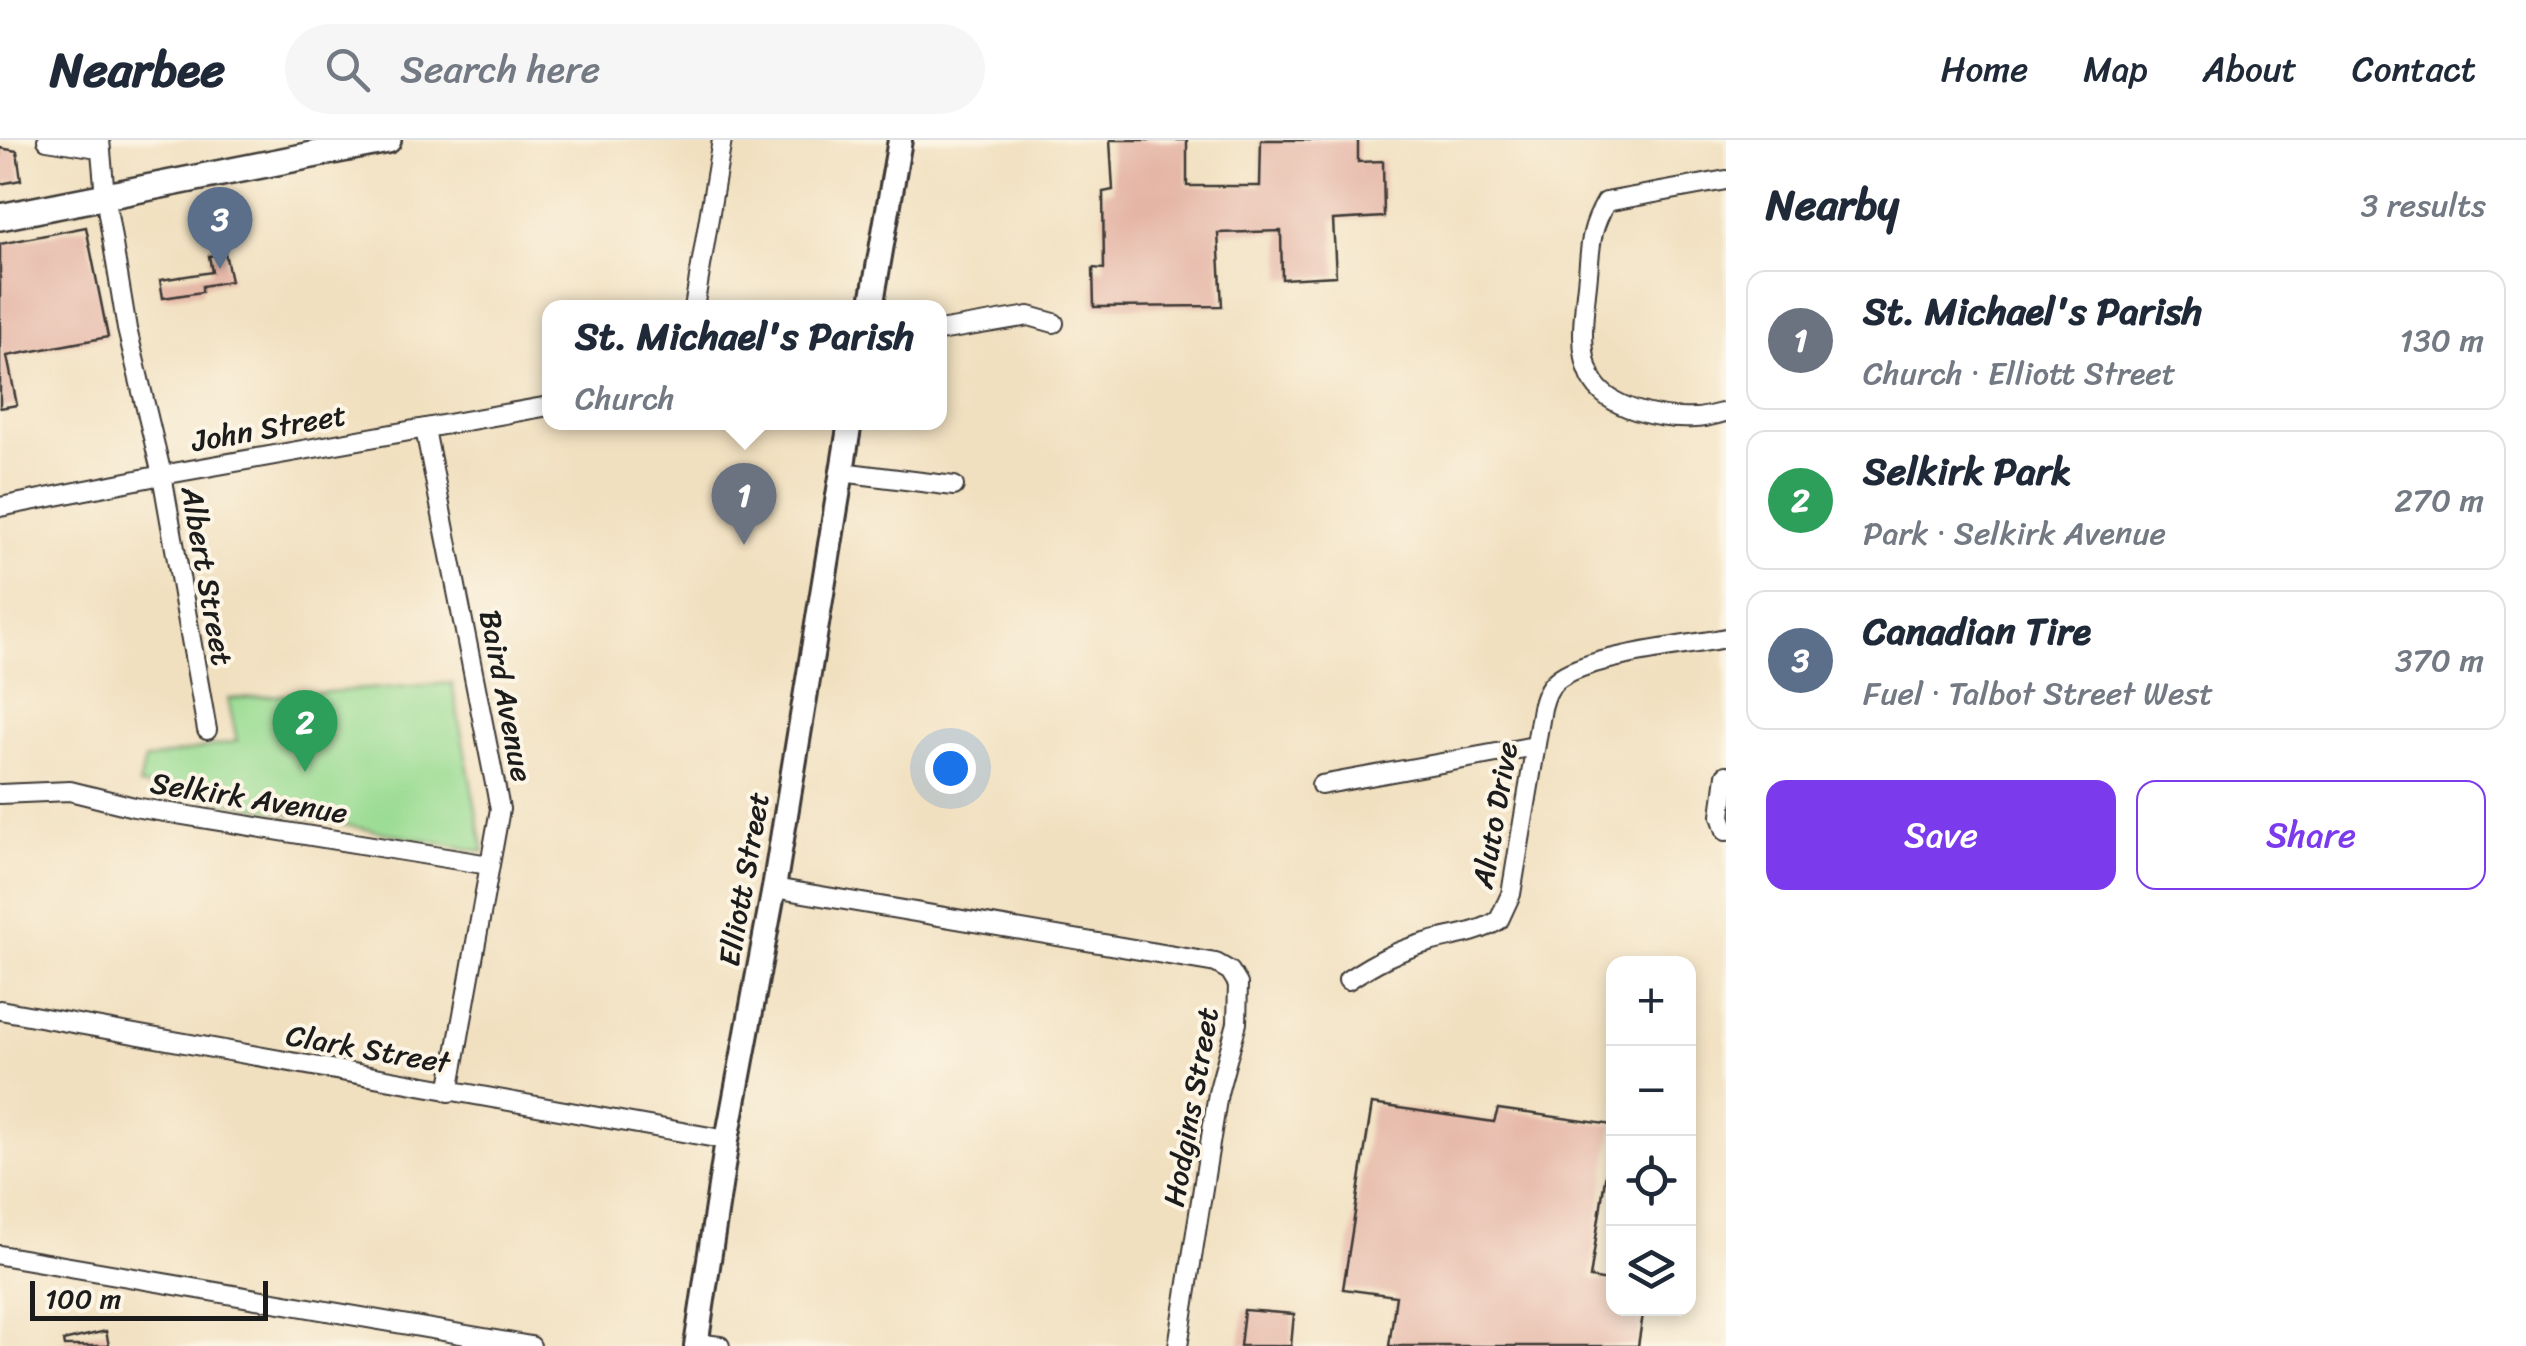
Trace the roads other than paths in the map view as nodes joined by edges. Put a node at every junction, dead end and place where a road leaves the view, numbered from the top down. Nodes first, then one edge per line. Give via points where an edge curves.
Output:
1 (47, 140) edge
2 (388, 140) edge
3 (722, 140) edge
4 (900, 140) edge
5 (99, 144) edge
6 (1726, 180) edge
7 (105, 196) junction
8 (0, 216) edge
9 (695, 300) edge
10 (871, 300) edge
11 (1054, 323) dead end
12 (947, 330) edge
13 (542, 407) edge
14 (1726, 412) edge
15 (426, 429) junction
16 (849, 430) edge
17 (842, 472) junction
18 (162, 475) junction
19 (954, 486) dead end
20 (0, 507) edge
21 (1726, 638) edge
22 (207, 730) dead end
23 (1535, 746) junction
24 (1726, 775) edge
25 (1322, 786) dead end
26 (0, 794) edge
27 (1726, 831) edge
28 (489, 865) junction
29 (774, 888) junction
30 (1348, 980) dead end
31 (0, 1010) edge
32 (449, 1092) junction
33 (727, 1140) junction
34 (0, 1256) edge
35 (704, 1345) edge
36 (531, 1346) edge
37 (1178, 1346) edge

1 - 5 street
2 - 7 main road
3 - 9 street
4 - 10 street
5 - 7 street, Albert Street
6 - 14 street via 1606,202 1592,226 1584,317 1591,379 1608,396 1650,413 1695,418
7 - 8 main road
7 - 18 street, Albert Street via 127,329
11 - 12 street via 1029,316
13 - 15 street, John Street
15 - 18 street, John Street
15 - 28 street, Baird Avenue via 500,810
16 - 17 street, Elliott Street
17 - 19 street
17 - 29 street, Elliott Street
18 - 20 street, John Street
18 - 22 street, Albert Street
21 - 23 street, Aluto Drive via 1584,667 1553,684
23 - 25 street
23 - 30 street, Aluto Drive via 1510,894 1499,920 1400,950
24 - 27 street
26 - 28 street, Selkirk Avenue via 70,791
28 - 32 street, Baird Avenue
29 - 33 street, Elliott Street
29 - 37 street, Hodgins Street via 1230,971 1238,984 1237,1023 1218,1093
31 - 32 street, Clark Street
32 - 33 street, Clark Street
33 - 35 street, Elliott Street
34 - 36 street

